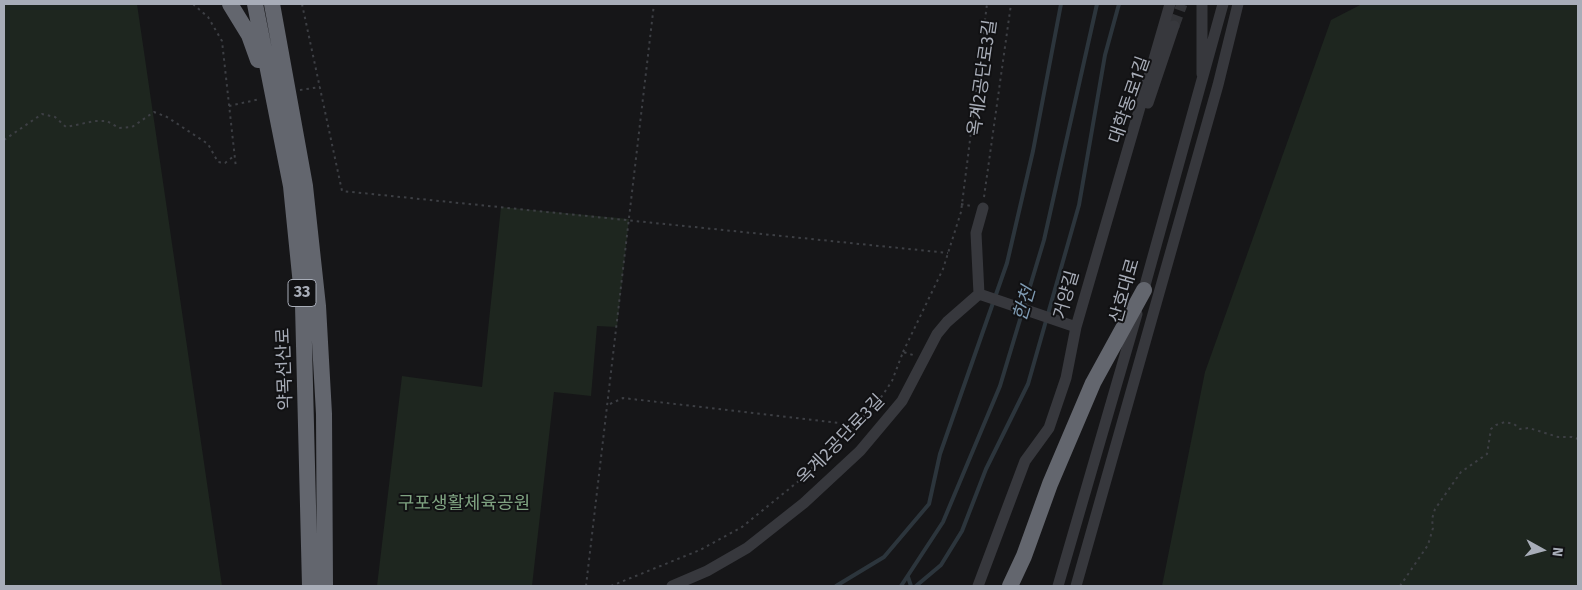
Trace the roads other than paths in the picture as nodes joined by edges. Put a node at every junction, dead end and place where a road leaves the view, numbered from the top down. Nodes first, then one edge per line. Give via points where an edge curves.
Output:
1 (230, 4) edge
2 (255, 4) edge
3 (272, 4) edge
4 (1170, 4) edge
5 (1202, 4) edge
6 (1224, 4) edge
7 (1238, 4) edge
8 (1246, 4) edge
9 (1174, 26) tunnel mouth
10 (1226, 56) junction
11 (1202, 86) junction
12 (1119, 185) junction
13 (983, 208) road end
14 (296, 241) junction
15 (1144, 290) junction
16 (982, 295) junction
17 (1071, 324) junction
18 (310, 586) edge
19 (327, 586) edge
20 (672, 586) edge
21 (978, 586) edge
22 (1010, 586) edge
23 (1058, 586) edge
24 (1076, 586) edge

1 - 14 highway via 258,58
2 - 14 highway, 약목선산로 / 33 via 291,186
3 - 19 highway, 약목선산로 / 33 via 305,186 318,306 324,414
4 - 12 street, 거양길
5 - 11 street
6 - 11 street, 산호대로
7 - 10 street, 산호대로
8 - 10 street
9 - 12 street, 대학동로1길
10 - 24 street, 산호대로
11 - 15 street, 산호대로
12 - 17 street, 거양길
13 - 16 street via 976,233
14 - 18 highway, 약목선산로 / 33 via 303,305
15 - 22 highway via 1093,383
15 - 23 street, 산호대로
16 - 17 street
16 - 20 street, 옥계2공단로3길 via 942,328 902,401 860,451 804,503 747,548
17 - 21 street, 거양길 via 1066,378 1049,428 1026,461

